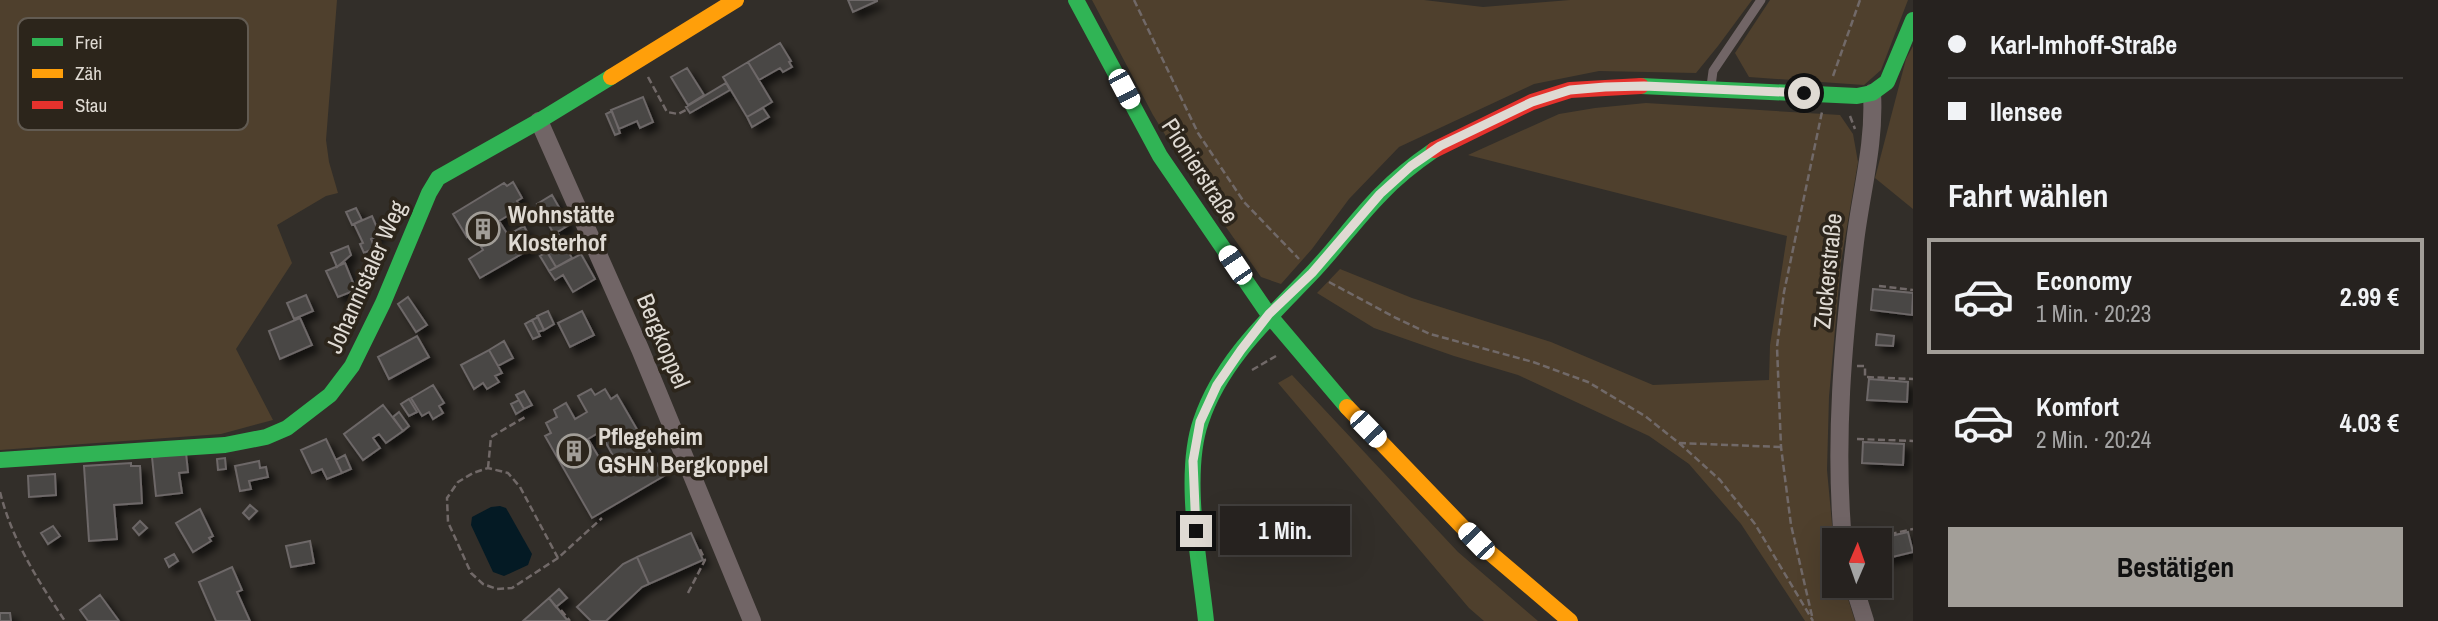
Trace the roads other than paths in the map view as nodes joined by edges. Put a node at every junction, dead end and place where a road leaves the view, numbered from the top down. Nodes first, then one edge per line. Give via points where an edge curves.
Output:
1 (736, 0) edge
2 (1076, 0) edge
3 (1761, 0) edge
4 (1913, 20) edge
5 (1710, 88) junction
6 (1872, 93) junction
7 (539, 121) junction
8 (1269, 314) junction
9 (0, 460) edge
10 (1842, 528) edge
11 (1858, 598) edge
12 (752, 621) edge
13 (1206, 621) edge
14 (1570, 621) edge
15 (1866, 621) edge

1 - 7 street, Johannistaler Weg
2 - 8 street, Pionierstraße via 1160,156
3 - 5 lane via 1713,71
4 - 6 street via 1887,82
5 - 6 street
5 - 8 street via 1570,90 1532,102 1440,146 1380,194 1312,273
6 - 10 street, Zuckerstraße via 1871,153 1857,225 1843,365 1838,489
7 - 9 street, Johannistaler Weg via 438,178 352,366 330,395 286,428 225,445
7 - 12 street, Bergkoppel via 640,349
8 - 13 street via 1217,385 1200,422 1193,461 1194,508
8 - 14 street, Pionierstraße via 1350,411 1476,541
11 - 15 street

